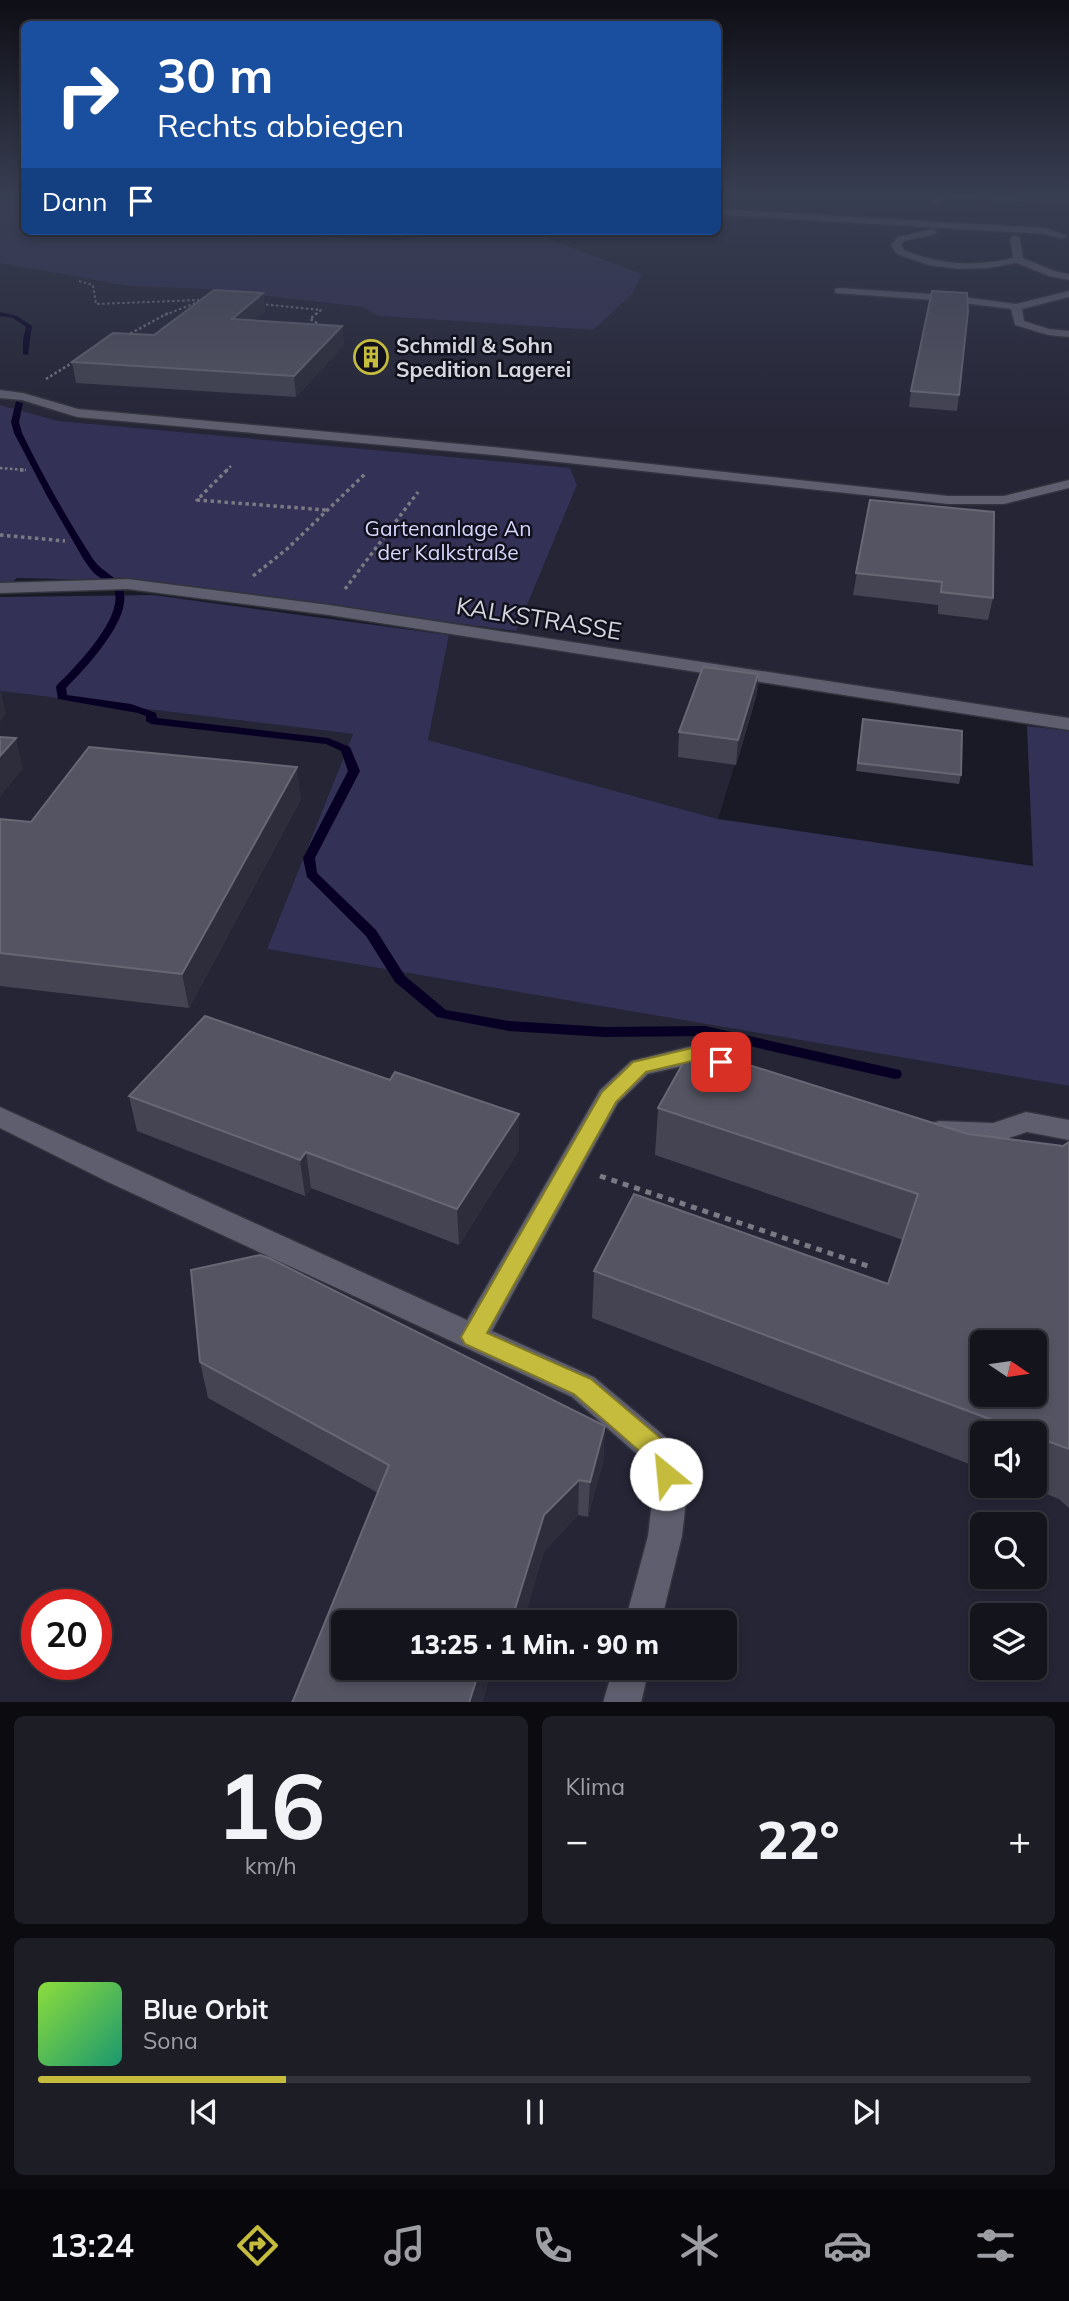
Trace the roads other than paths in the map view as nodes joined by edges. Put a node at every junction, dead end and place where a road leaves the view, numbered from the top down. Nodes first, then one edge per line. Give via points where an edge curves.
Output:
1 (1046, 271) edge
2 (1069, 277) edge
3 (839, 291) dead end
4 (1069, 294) edge
5 (1016, 307) junction
6 (1069, 334) edge
7 (0, 394) edge
8 (1069, 484) edge
9 (0, 588) edge
10 (1069, 724) edge
11 (736, 1066) edge
12 (0, 1117) edge
13 (922, 1125) edge
14 (1069, 1130) edge
15 (473, 1337) junction
16 (646, 1610) edge
17 (628, 1680) edge
18 (622, 1702) edge

1 - 2 street
3 - 5 street
4 - 5 street
5 - 6 street via 1019,323
7 - 8 street via 77,413 506,452 948,500 1004,500
9 - 10 street, KALKSTRASSE via 128,584 329,610
11 - 15 street via 696,1054 639,1067 609,1097
12 - 15 street
13 - 14 street via 948,1133 994,1133 1026,1122
15 - 16 street via 583,1387 662,1455 670,1493 665,1535
17 - 18 street

